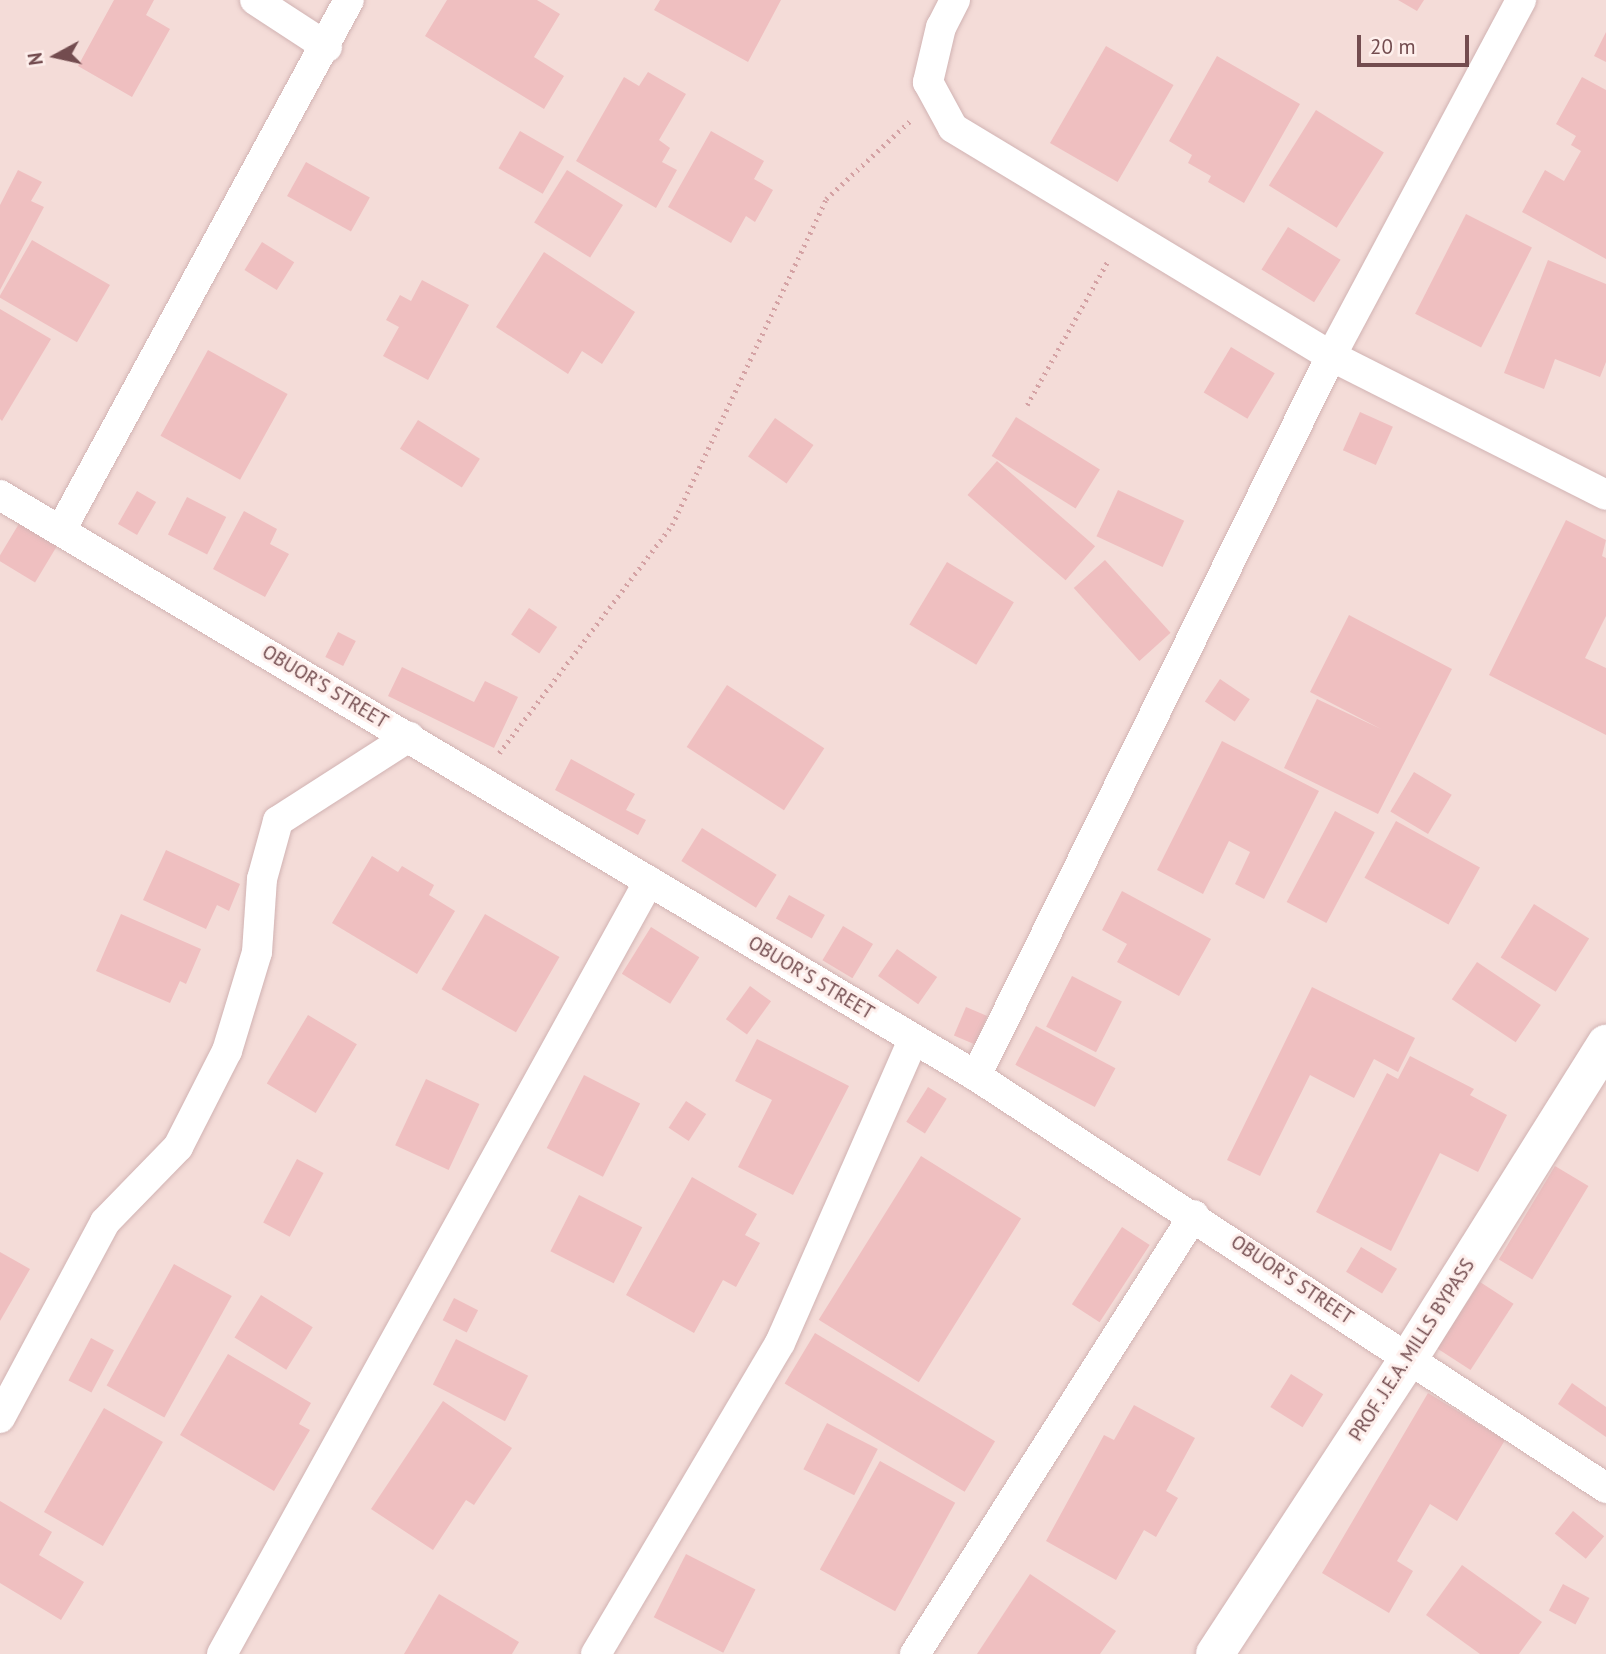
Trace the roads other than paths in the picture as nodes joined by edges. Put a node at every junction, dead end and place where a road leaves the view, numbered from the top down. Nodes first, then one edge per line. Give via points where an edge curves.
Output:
1 (255, 0) edge
2 (349, 0) edge
3 (956, 0) edge
4 (1521, 0) edge
5 (327, 47) junction
6 (1331, 356) junction
7 (0, 495) edge
8 (1606, 495) edge
9 (61, 530) junction
10 (409, 737) junction
11 (649, 881) junction
12 (913, 1040) junction
13 (1606, 1044) edge
14 (976, 1076) junction
15 (1194, 1215) junction
16 (1409, 1358) junction
17 (0, 1418) edge
18 (1606, 1488) edge
19 (222, 1654) edge
20 (596, 1654) edge
21 (915, 1654) edge
22 (1215, 1654) edge

1 - 5 street
2 - 5 street
3 - 6 street via 940,27 928,82 953,128
4 - 6 street
5 - 9 street
6 - 8 street
6 - 14 street
7 - 9 street, OBUOR’S STREET
9 - 10 street, OBUOR’S STREET
10 - 11 street, OBUOR’S STREET
10 - 17 street via 278,821 262,879 257,952 227,1051 178,1147 105,1223 54,1309
11 - 12 street, OBUOR’S STREET
11 - 19 street
12 - 14 street, OBUOR’S STREET
12 - 20 street via 780,1343
13 - 16 street, PROF. J.E.A. MILLS BYPASS
14 - 15 street, OBUOR’S STREET
15 - 16 street, OBUOR’S STREET
15 - 21 street
16 - 18 street, OBUOR’S STREET
16 - 22 street, PROF. J.E.A. MILLS BYPASS

